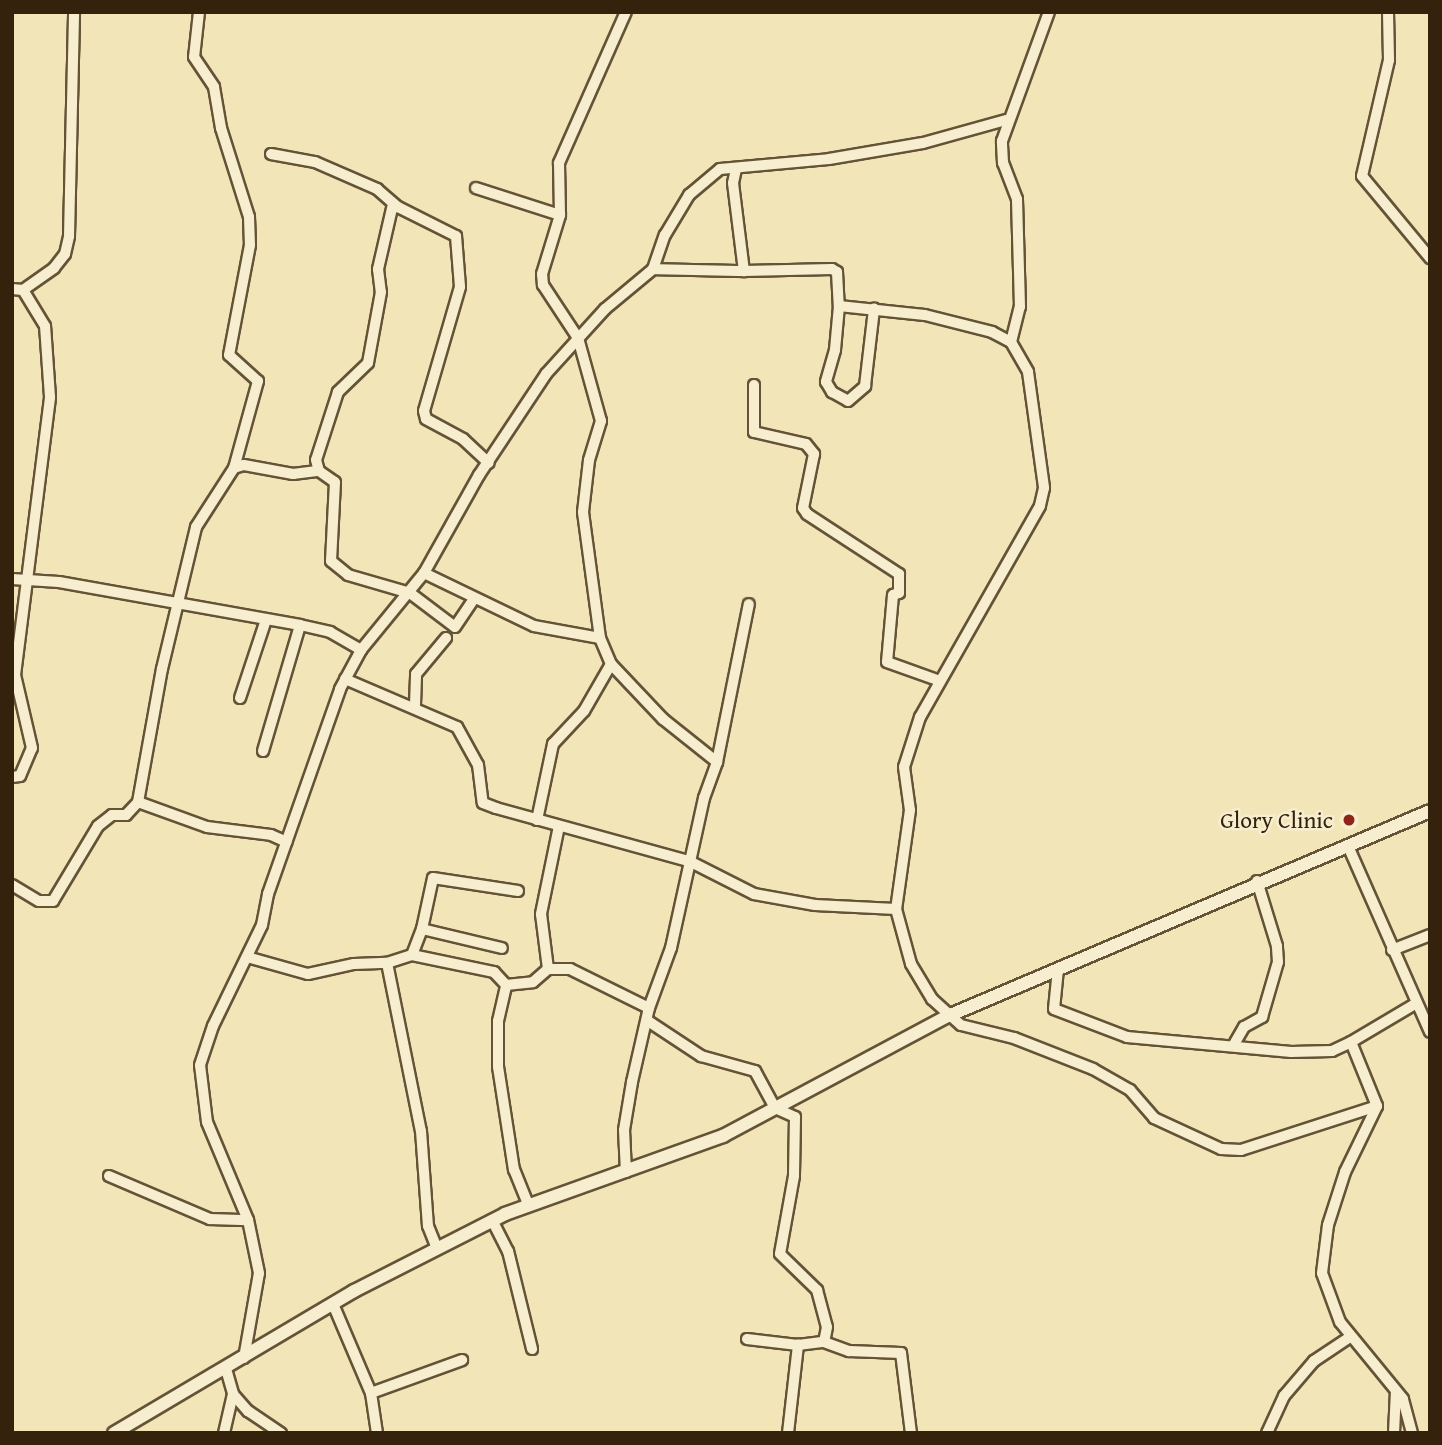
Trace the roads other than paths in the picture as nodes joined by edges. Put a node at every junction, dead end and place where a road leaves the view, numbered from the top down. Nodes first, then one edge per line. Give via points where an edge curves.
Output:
1 (74, 12) edge
2 (200, 12) edge
3 (626, 12) edge
4 (1049, 12) edge
5 (1388, 12) edge
6 (1006, 120) junction
7 (271, 154) dead end
8 (736, 170) junction
9 (476, 188) dead end
10 (393, 204) junction
11 (560, 215) junction
12 (1430, 258) edge
13 (653, 269) junction
14 (744, 271) junction
15 (18, 289) edge
16 (839, 306) junction
17 (874, 309) junction
18 (578, 338) junction
19 (1011, 342) junction
20 (754, 385) dead end
21 (489, 463) junction
22 (234, 468) junction
23 (319, 471) junction
24 (424, 573) junction
25 (12, 579) edge
26 (26, 581) junction
27 (410, 593) junction
28 (474, 599) junction
29 (749, 604) dead end
30 (175, 605) junction
31 (266, 620) junction
32 (300, 625) junction
33 (446, 638) dead end
34 (600, 638) junction
35 (361, 650) junction
36 (611, 664) junction
37 (345, 679) junction
38 (940, 681) junction
39 (240, 698) dead end
40 (415, 705) junction
41 (263, 751) dead end
42 (718, 762) junction
43 (12, 777) edge
44 (138, 802) junction
45 (1430, 811) edge
46 (537, 820) junction
47 (559, 826) junction
48 (288, 842) junction
49 (1348, 846) junction
50 (689, 861) junction
51 (1257, 881) junction
52 (12, 885) edge
53 (517, 891) dead end
54 (896, 909) junction
55 (422, 929) junction
56 (1430, 935) edge
57 (502, 948) dead end
58 (1392, 950) junction
59 (412, 955) junction
60 (247, 957) junction
61 (387, 962) junction
62 (548, 969) junction
63 (1058, 969) junction
64 (506, 985) junction
65 (1415, 1004) junction
66 (649, 1007) junction
67 (948, 1016) junction
68 (648, 1021) junction
69 (1429, 1030) edge
70 (1351, 1042) junction
71 (1233, 1046) junction
72 (788, 1102) junction
73 (1377, 1106) junction
74 (775, 1108) junction
75 (795, 1117) junction
76 (626, 1172) junction
77 (109, 1176) dead end
78 (528, 1204) junction
79 (248, 1220) junction
80 (492, 1220) junction
81 (437, 1248) junction
82 (333, 1304) junction
83 (1350, 1337) junction
84 (747, 1339) dead end
85 (824, 1342) junction
86 (798, 1345) junction
87 (532, 1349) dead end
88 (244, 1358) junction
89 (462, 1360) dead end
90 (226, 1369) junction
91 (1396, 1391) junction
92 (371, 1393) junction
93 (233, 1394) junction
94 (114, 1433) edge
95 (224, 1433) edge
96 (281, 1433) edge
97 (377, 1433) edge
98 (788, 1433) edge
99 (911, 1433) edge
100 (1267, 1433) edge
101 (1394, 1433) edge
102 (1412, 1433) edge

1 - 15 street via 69,236 65,254 54,268
2 - 22 street via 194,57 214,87 221,128 248,217 250,245 229,355 258,381
3 - 11 street via 559,163
4 - 6 street via 1030,73
5 - 12 street via 1389,60 1362,176
6 - 8 street via 923,143
6 - 19 street via 1003,163 1017,199 1020,307
7 - 10 street via 315,162 377,189
8 - 13 street via 720,169 689,195 665,235
8 - 14 street via 733,183
9 - 11 street
10 - 21 street via 456,236 460,287 424,411 426,419 463,439
10 - 23 street via 378,269 381,292 368,363 338,392 316,460
11 - 18 street via 543,285
13 - 14 street
13 - 18 street
14 - 16 street via 832,269 837,272
15 - 26 street via 44,327 50,397
16 - 17 street
16 - 17 street via 826,382 832,393 848,401 865,386
17 - 19 street via 925,315 992,332
18 - 21 street via 546,374
18 - 34 street via 601,421 589,460 583,512
19 - 38 street via 1028,372 1044,488 1040,506
20 - 38 street via 754,432 806,444 814,454 803,508 807,514 900,574 899,593 893,596 887,662
21 - 24 street
22 - 23 street via 244,465 293,474
22 - 30 street via 196,527
23 - 27 street via 335,482 330,519 334,567
24 - 27 street
24 - 28 street
25 - 26 street
26 - 30 street via 59,582
26 - 43 street via 15,675 32,748 20,776
27 - 28 street via 456,627
27 - 35 street via 377,626
28 - 34 street via 534,626
29 - 42 street
30 - 31 street
30 - 44 street
31 - 32 street
31 - 39 street
32 - 35 street via 330,632
32 - 41 street
33 - 40 street via 416,674
34 - 36 street
35 - 37 street
36 - 42 street via 663,719
36 - 46 street via 584,711 553,744
37 - 40 street via 376,696
37 - 48 street
38 - 54 street via 920,717 904,767 910,810
40 - 46 street via 457,727 478,765 483,803
42 - 50 street
44 - 48 street via 197,825 271,835
44 - 52 street via 126,815 112,815 98,826 53,901 39,901
45 - 49 main road
46 - 47 street
47 - 50 street
47 - 62 street via 541,914
48 - 60 street
49 - 51 main road
49 - 58 street
50 - 54 street via 754,894 815,905
50 - 66 street via 671,948
51 - 63 main road
51 - 71 street via 1278,962 1262,1017 1244,1027
53 - 55 street via 433,878
54 - 67 street via 911,964
55 - 57 street
55 - 59 street
56 - 58 street
58 - 65 street
59 - 61 street
59 - 64 street via 494,972
60 - 61 street via 308,974
60 - 79 street via 213,1026 200,1065 207,1122
61 - 81 street via 421,1131 428,1226
62 - 64 street via 533,982
62 - 66 street via 570,969
63 - 67 main road
63 - 71 street via 1054,1009 1067,1017 1127,1037
64 - 78 street via 498,1021 498,1068 514,1170
65 - 69 street
65 - 70 street
66 - 68 street
67 - 72 main road
67 - 73 street via 961,1026 1014,1038 1093,1069 1130,1090 1154,1118 1221,1149 1241,1150
68 - 74 street via 701,1056 755,1071
68 - 76 street via 626,1118
70 - 71 street via 1332,1051
70 - 73 street
72 - 74 main road
72 - 75 street
73 - 83 street via 1345,1172 1328,1225 1322,1273 1329,1302
74 - 75 street
74 - 76 main road via 723,1136
75 - 85 street via 794,1175 780,1254 817,1290 827,1327
76 - 78 main road
77 - 79 street via 210,1219
78 - 80 main road
79 - 88 street via 259,1273
80 - 81 main road
80 - 87 street via 509,1251
81 - 82 main road
82 - 88 main road
82 - 92 street
83 - 91 street
83 - 100 street via 1314,1361 1291,1387 1275,1407
84 - 86 street
85 - 86 street
85 - 99 street via 849,1351 901,1353
86 - 98 street
88 - 90 main road
89 - 92 street
90 - 93 street
90 - 94 main road
91 - 101 street
91 - 102 street
92 - 97 street
93 - 95 street
93 - 96 street via 258,1419

